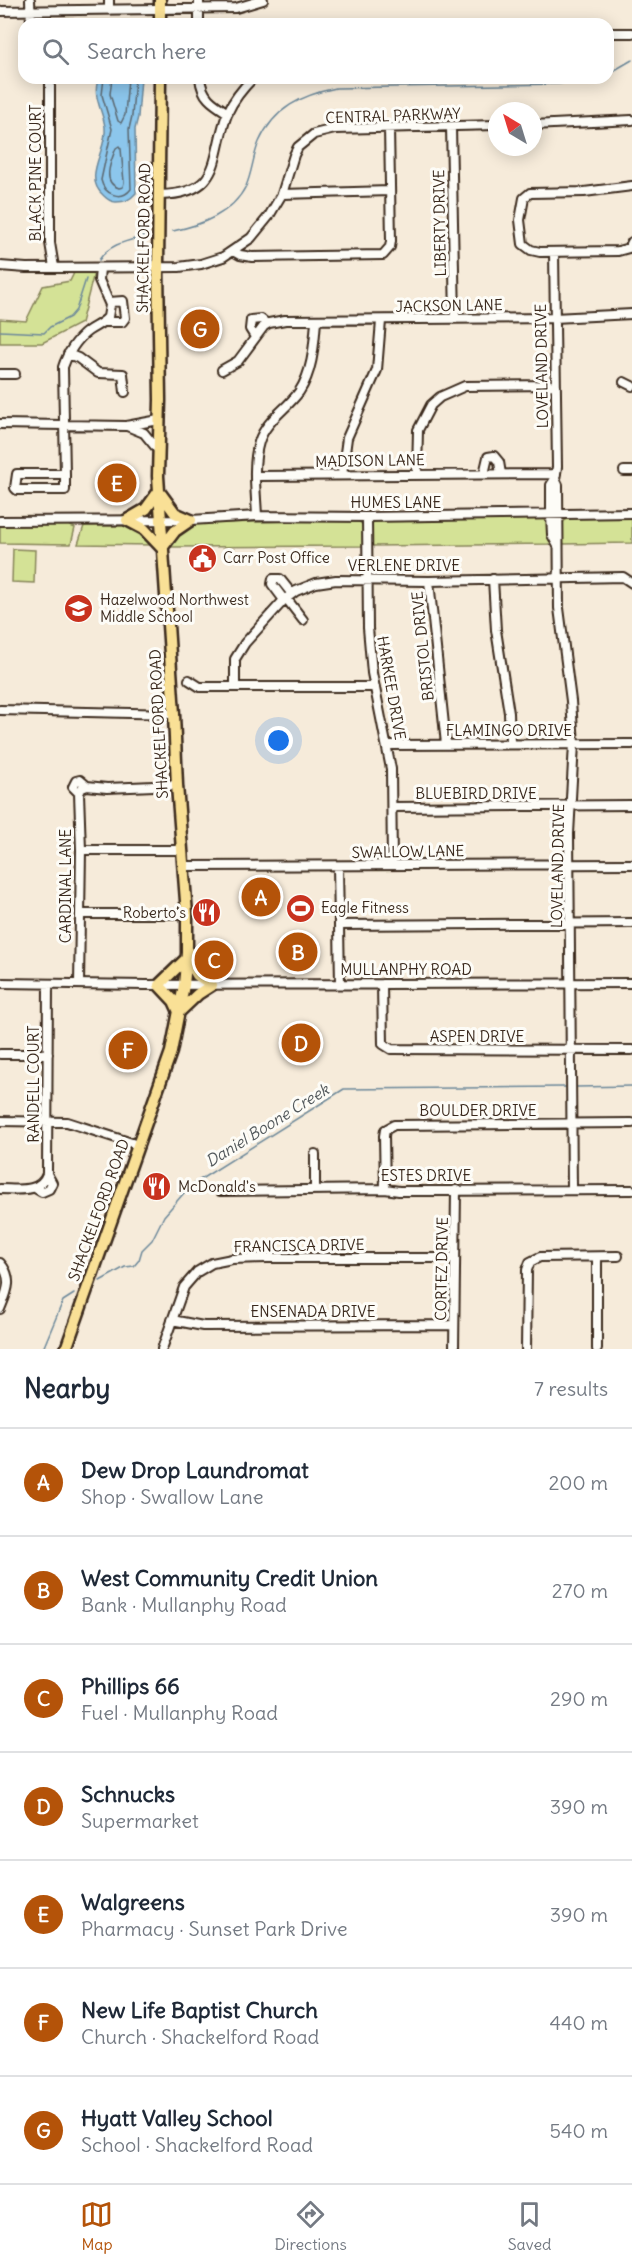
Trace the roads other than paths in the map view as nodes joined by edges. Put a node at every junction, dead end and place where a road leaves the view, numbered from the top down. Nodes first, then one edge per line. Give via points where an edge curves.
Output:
1 (30, 0) edge
2 (109, 0) edge
3 (264, 0) edge
4 (160, 4) edge
5 (200, 4) edge
6 (109, 10) junction
7 (0, 11) edge
8 (30, 11) junction
9 (31, 18) edge
10 (614, 33) edge
11 (632, 33) edge
12 (50, 84) edge
13 (160, 84) edge
14 (201, 84) edge
15 (248, 84) edge
16 (228, 113) junction
17 (632, 120) edge
18 (488, 125) edge
19 (542, 125) edge
20 (451, 127) junction
21 (389, 128) junction
22 (632, 186) edge
23 (390, 191) junction
24 (282, 194) junction
25 (160, 195) junction
26 (630, 245) edge
27 (233, 251) junction
28 (554, 252) junction
29 (0, 266) edge
30 (54, 267) junction
31 (158, 267) junction
32 (100, 268) junction
33 (109, 302) junction
34 (632, 314) edge
35 (454, 318) junction
36 (554, 318) junction
37 (316, 321) junction
38 (381, 321) junction
39 (103, 322) junction
40 (267, 324) junction
41 (255, 338) junction
42 (68, 354) junction
43 (222, 370) dead end
44 (0, 374) edge
45 (15, 374) dead end
46 (624, 382) dead end
47 (555, 385) junction
48 (632, 386) edge
49 (125, 392) dead end
50 (159, 420) junction
51 (64, 423) junction
52 (0, 424) edge
53 (126, 426) junction
54 (158, 450) junction
55 (65, 474) junction
56 (417, 474) junction
57 (484, 474) junction
58 (501, 474) junction
59 (342, 475) junction
60 (256, 476) junction
61 (555, 477) junction
62 (159, 491) junction
63 (632, 513) edge
64 (554, 515) junction
65 (257, 516) junction
66 (367, 517) junction
67 (127, 520) junction
68 (161, 520) junction
69 (191, 520) junction
70 (0, 521) edge
71 (162, 548) junction
72 (559, 578) junction
73 (493, 579) junction
74 (367, 580) junction
75 (429, 581) junction
76 (632, 583) edge
77 (287, 597) junction
78 (303, 620) dead end
79 (189, 680) dead end
80 (235, 686) junction
81 (375, 687) junction
82 (0, 710) edge
83 (174, 714) junction
84 (510, 743) junction
85 (446, 744) junction
86 (574, 744) junction
87 (632, 744) edge
88 (387, 745) junction
89 (177, 785) junction
90 (632, 805) edge
91 (572, 806) junction
92 (392, 807) junction
93 (81, 850) junction
94 (182, 850) junction
95 (392, 864) junction
96 (569, 864) junction
97 (632, 864) edge
98 (184, 866) junction
99 (338, 866) junction
100 (80, 914) junction
101 (187, 914) junction
102 (570, 923) junction
103 (632, 923) edge
104 (339, 925) junction
105 (187, 958) junction
106 (0, 983) edge
107 (571, 983) junction
108 (632, 983) edge
109 (48, 984) junction
110 (79, 984) junction
111 (340, 984) junction
112 (382, 984) junction
113 (159, 985) junction
114 (184, 985) junction
115 (212, 985) junction
116 (179, 1013) junction
117 (571, 1049) junction
118 (632, 1050) edge
119 (0, 1054) edge
120 (48, 1054) junction
121 (0, 1121) edge
122 (48, 1121) junction
123 (632, 1123) edge
124 (572, 1124) junction
125 (138, 1145) junction
126 (315, 1154) dead end
127 (572, 1188) junction
128 (0, 1189) edge
129 (385, 1189) junction
130 (315, 1190) junction
131 (456, 1190) junction
132 (632, 1190) edge
133 (220, 1191) dead end
134 (618, 1256) dead end
135 (597, 1257) junction
136 (455, 1258) junction
137 (0, 1263) edge
138 (0, 1309) edge
139 (172, 1320) junction
140 (454, 1325) junction
141 (66, 1349) edge
142 (162, 1349) edge
143 (454, 1349) edge
144 (526, 1349) edge
145 (597, 1349) edge

1 - 8 street
2 - 6 street
3 - 5 street via 236,8
4 - 5 street
4 - 6 street
6 - 8 street
7 - 8 street
8 - 9 street
10 - 11 street
12 - 30 street, BLACK PINE COURT via 50,243
13 - 25 main road, SHACKELFORD ROAD
14 - 16 street via 206,98
15 - 16 street
16 - 25 street via 208,177 185,192
17 - 19 street
18 - 20 street, CENTRAL PARKWAY
20 - 21 street, CENTRAL PARKWAY
20 - 35 street, LIBERTY DRIVE
21 - 23 street
21 - 24 street, CENTRAL PARKWAY via 335,129 314,134 294,155
22 - 28 street via 530,193 524,198 520,220 523,244 531,250
23 - 24 street
23 - 27 street via 391,241 383,255 252,257
24 - 27 street, CENTRAL PARKWAY via 259,228
25 - 31 main road, SHACKELFORD ROAD
26 - 28 street via 618,251
27 - 31 street, CENTRAL PARKWAY via 201,264
28 - 36 street, LOVELAND DRIVE
29 - 30 street, CENTRAL PARKWAY
30 - 32 street, CENTRAL PARKWAY
31 - 32 street, CENTRAL PARKWAY
31 - 50 main road, SHACKELFORD ROAD
32 - 33 street via 99,280
33 - 39 street via 108,317
33 - 39 street via 123,301 125,318 122,322
34 - 36 street, JACKSON LANE
35 - 36 street, JACKSON LANE
35 - 38 street, JACKSON LANE
36 - 47 street, LOVELAND DRIVE
37 - 38 street, JACKSON LANE
37 - 40 street, JACKSON LANE
37 - 60 street via 309,371 298,392 264,430 256,452
38 - 59 street via 377,370 347,438
39 - 42 street via 88,331
40 - 41 street, JACKSON LANE
40 - 41 street, JACKSON LANE via 261,319 251,320
41 - 43 street, JACKSON LANE via 238,362
42 - 49 street via 98,373 123,374
42 - 51 street via 63,367
44 - 45 street
46 - 48 street
47 - 56 street via 465,386 440,397 418,429
47 - 61 street, LOVELAND DRIVE
50 - 53 street
50 - 54 main road, SHACKELFORD ROAD
51 - 52 street
51 - 53 street
51 - 55 street
53 - 54 street via 144,433
54 - 62 main road, SHACKELFORD ROAD
55 - 55 street via 65,489 15,488 17,474
56 - 57 street, MADISON LANE
56 - 59 street, MADISON LANE
57 - 58 street, MADISON LANE
57 - 58 street via 488,458 494,456
58 - 61 street, MADISON LANE
59 - 60 street, MADISON LANE
60 - 65 street
61 - 64 street, LOVELAND DRIVE via 558,485
62 - 67 main road via 146,509
62 - 68 main road, SHACKELFORD ROAD
62 - 69 main road via 174,513
63 - 64 street, HUMES LANE
64 - 66 street, HUMES LANE
64 - 72 street, LOVELAND DRIVE
65 - 66 street, HUMES LANE
65 - 69 street, HUMES LANE
66 - 74 street, HARKEE DRIVE
67 - 68 street, HUMES LANE
67 - 70 street, HUMES LANE
67 - 71 main road via 144,529
68 - 69 street, HUMES LANE
68 - 71 main road, SHACKELFORD ROAD
69 - 71 main road via 175,531
71 - 83 main road, SHACKELFORD ROAD
72 - 73 street, VERLENE DRIVE
72 - 76 street, VERLENE DRIVE via 623,577
72 - 86 street, LOVELAND DRIVE
73 - 75 street, VERLENE DRIVE
73 - 84 street
74 - 75 street, VERLENE DRIVE
74 - 77 street, VERLENE DRIVE via 324,581
74 - 81 street, HARKEE DRIVE via 369,648
75 - 85 street, BRISTOL DRIVE
77 - 78 street
77 - 80 street, VERLENE DRIVE via 237,653
79 - 80 street via 200,687
80 - 81 street
81 - 88 street, HARKEE DRIVE
82 - 83 street
83 - 89 main road, SHACKELFORD ROAD
84 - 85 street, FLAMINGO DRIVE
84 - 86 street, FLAMINGO DRIVE
85 - 88 street, FLAMINGO DRIVE
86 - 87 street, FLAMINGO DRIVE
86 - 91 street, LOVELAND DRIVE
88 - 92 street, HARKEE DRIVE
89 - 93 street, CARDINAL LANE via 83,789
89 - 94 main road, SHACKELFORD ROAD
90 - 91 street, BLUEBIRD DRIVE
91 - 92 street, BLUEBIRD DRIVE
91 - 96 street, LOVELAND DRIVE
92 - 95 street, HARKEE DRIVE
93 - 94 street
93 - 100 street, CARDINAL LANE
94 - 98 main road, SHACKELFORD ROAD
95 - 96 street, SWALLOW LANE
95 - 99 street, SWALLOW LANE
96 - 97 street, SWALLOW LANE
96 - 102 street, LOVELAND DRIVE
98 - 99 street, SWALLOW LANE
98 - 101 main road, SHACKELFORD ROAD
99 - 104 street
100 - 101 street
100 - 110 street, CARDINAL LANE
101 - 105 main road, SHACKELFORD ROAD
102 - 103 street
102 - 104 street
102 - 107 street, LOVELAND DRIVE
104 - 111 street
105 - 113 main road
105 - 114 main road, SHACKELFORD ROAD
105 - 115 main road via 197,975
106 - 109 street, MULLANPHY ROAD
107 - 108 street, MULLANPHY ROAD
107 - 112 street, MULLANPHY ROAD
107 - 117 street, LOVELAND DRIVE
109 - 110 street, MULLANPHY ROAD
109 - 120 street, RANDELL COURT
110 - 113 street, MULLANPHY ROAD
111 - 112 street, MULLANPHY ROAD
111 - 115 street, MULLANPHY ROAD
112 - 117 street, ASPEN DRIVE via 386,1048
113 - 114 street, MULLANPHY ROAD
113 - 116 main road
114 - 115 street, MULLANPHY ROAD
114 - 116 main road, SHACKELFORD ROAD
115 - 116 main road
116 - 125 main road, SHACKELFORD ROAD via 171,1052
117 - 118 street, ASPEN DRIVE
117 - 124 street, LOVELAND DRIVE
119 - 120 street
120 - 122 street, RANDELL COURT
121 - 122 street
122 - 125 street via 67,1122
122 - 128 street, RANDELL COURT via 47,1174 39,1185
123 - 124 street, BOULDER DRIVE
124 - 127 street, LOVELAND DRIVE
124 - 129 street, BOULDER DRIVE via 394,1125 384,1136
125 - 141 main road, SHACKELFORD ROAD
126 - 130 street
127 - 131 street, ESTES DRIVE
127 - 132 street, ESTES DRIVE
129 - 130 street, ESTES DRIVE
129 - 131 street, ESTES DRIVE
130 - 133 street, ESTES DRIVE
131 - 136 street, CORTEZ DRIVE
134 - 135 street
135 - 144 street via 540,1257 530,1262 526,1270
135 - 145 street
136 - 139 street, FRANCISCA DRIVE via 222,1260 190,1279 179,1296
136 - 140 street, CORTEZ DRIVE
137 - 138 street via 9,1280
139 - 140 street, ENSENADA DRIVE via 203,1326
139 - 142 street, FRANCISCA DRIVE
140 - 143 street, CORTEZ DRIVE

